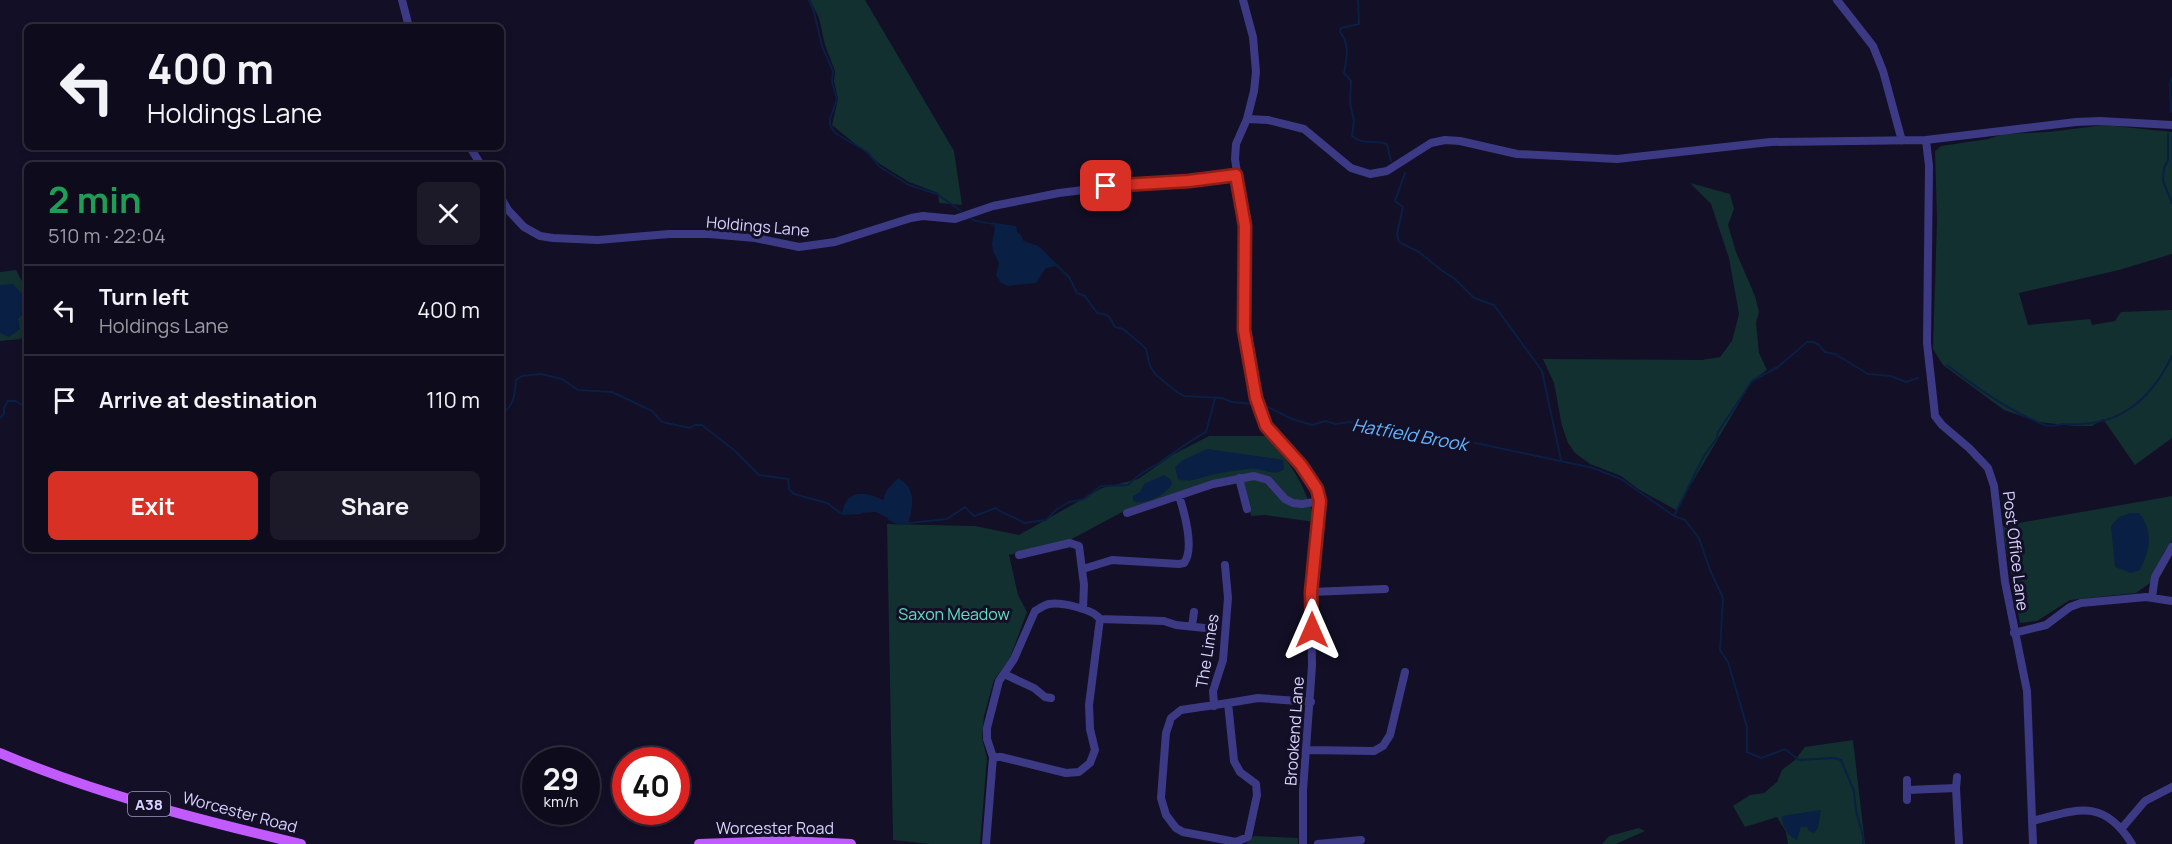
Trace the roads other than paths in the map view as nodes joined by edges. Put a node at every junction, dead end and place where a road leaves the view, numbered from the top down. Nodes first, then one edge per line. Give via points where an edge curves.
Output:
1 (402, 0) edge
2 (1243, 0) edge
3 (1837, 0) edge
4 (408, 24) edge
5 (1246, 118) junction
6 (2172, 125) edge
7 (1926, 140) junction
8 (1902, 141) junction
9 (1236, 175) junction
10 (504, 203) edge
11 (1239, 478) junction
12 (1179, 496) junction
13 (1320, 501) junction
14 (1247, 509) dead end
15 (1127, 513) dead end
16 (2172, 547) edge
17 (1019, 555) dead end
18 (1226, 565) dead end
19 (1083, 569) junction
20 (1385, 589) dead end
21 (1311, 592) junction
22 (2152, 597) junction
23 (2172, 601) edge
24 (1083, 609) junction
25 (1194, 612) dead end
26 (1100, 619) junction
27 (1192, 626) junction
28 (1205, 628) dead end
29 (2014, 633) junction
30 (1404, 672) dead end
31 (1004, 674) junction
32 (1051, 698) dead end
33 (1311, 702) junction
34 (1228, 703) junction
35 (1214, 706) junction
36 (1306, 750) junction
37 (0, 753) edge
38 (993, 757) junction
39 (1957, 777) dead end
40 (1907, 780) dead end
41 (2172, 787) edge
42 (1956, 789) junction
43 (1907, 790) junction
44 (1907, 800) dead end
45 (2032, 821) junction
46 (2122, 828) junction
47 (1361, 840) dead end
48 (301, 844) edge
49 (699, 844) edge
50 (851, 844) edge
51 (986, 844) edge
52 (1303, 844) edge
53 (1318, 844) edge
54 (1959, 844) edge
55 (2033, 844) edge
56 (2132, 844) edge

1 - 4 street
2 - 5 street via 1254,37 1256,62 1254,91
3 - 8 street via 1873,46
5 - 8 street via 1304,129 1351,168 1370,174 1387,171 1431,143 1445,140 1517,154 1608,159 1770,142
5 - 9 street via 1236,144
6 - 7 street via 2076,122
7 - 8 street
7 - 29 street, Post Office Lane via 1927,343 1935,416 1983,461 1991,475
9 - 10 street, Holdings Lane via 1059,193 993,206 955,219 911,218 835,242 799,247 709,234 598,240 553,238 525,227
9 - 13 street via 1245,226 1244,330 1256,398 1266,426 1301,465
11 - 12 street
11 - 13 street via 1259,476 1268,480 1293,503
11 - 14 street
12 - 15 street
12 - 19 street via 1189,552 1184,563 1112,560
13 - 21 street, Brookend Lane
16 - 22 street via 2155,577
17 - 19 street via 1073,543 1081,550
18 - 35 street, The Limes via 1228,598 1223,660 1213,691
19 - 24 street
20 - 21 street
21 - 33 street, Brookend Lane
22 - 23 street
22 - 29 street via 2080,603 2046,625
24 - 26 street
24 - 31 street via 1049,604 1035,611
25 - 27 street
26 - 27 street
26 - 38 street via 1089,705 1095,750 1090,763 1079,772 1066,773
27 - 28 street
29 - 45 street, Post Office Lane via 2027,691
30 - 36 street via 1390,735 1383,746 1374,751
31 - 32 street
31 - 38 street via 987,728
33 - 34 street, The Limes via 1258,698
33 - 36 street, Brookend Lane
34 - 35 street, The Limes
34 - 35 street, The Limes via 1234,760 1240,772 1256,784 1257,795 1248,837 1236,842 1176,828 1166,815 1161,798 1166,733 1171,718 1181,710
36 - 52 street, Brookend Lane
37 - 48 main road, Worcester Road / A38 via 90,786
38 - 51 street
39 - 42 street
40 - 43 street
41 - 46 street via 2145,801
42 - 43 street
42 - 54 street
43 - 44 street
45 - 46 street via 2080,809 2106,816
45 - 55 street, Post Office Lane
46 - 56 street
47 - 53 street
49 - 50 main road, Worcester Road

